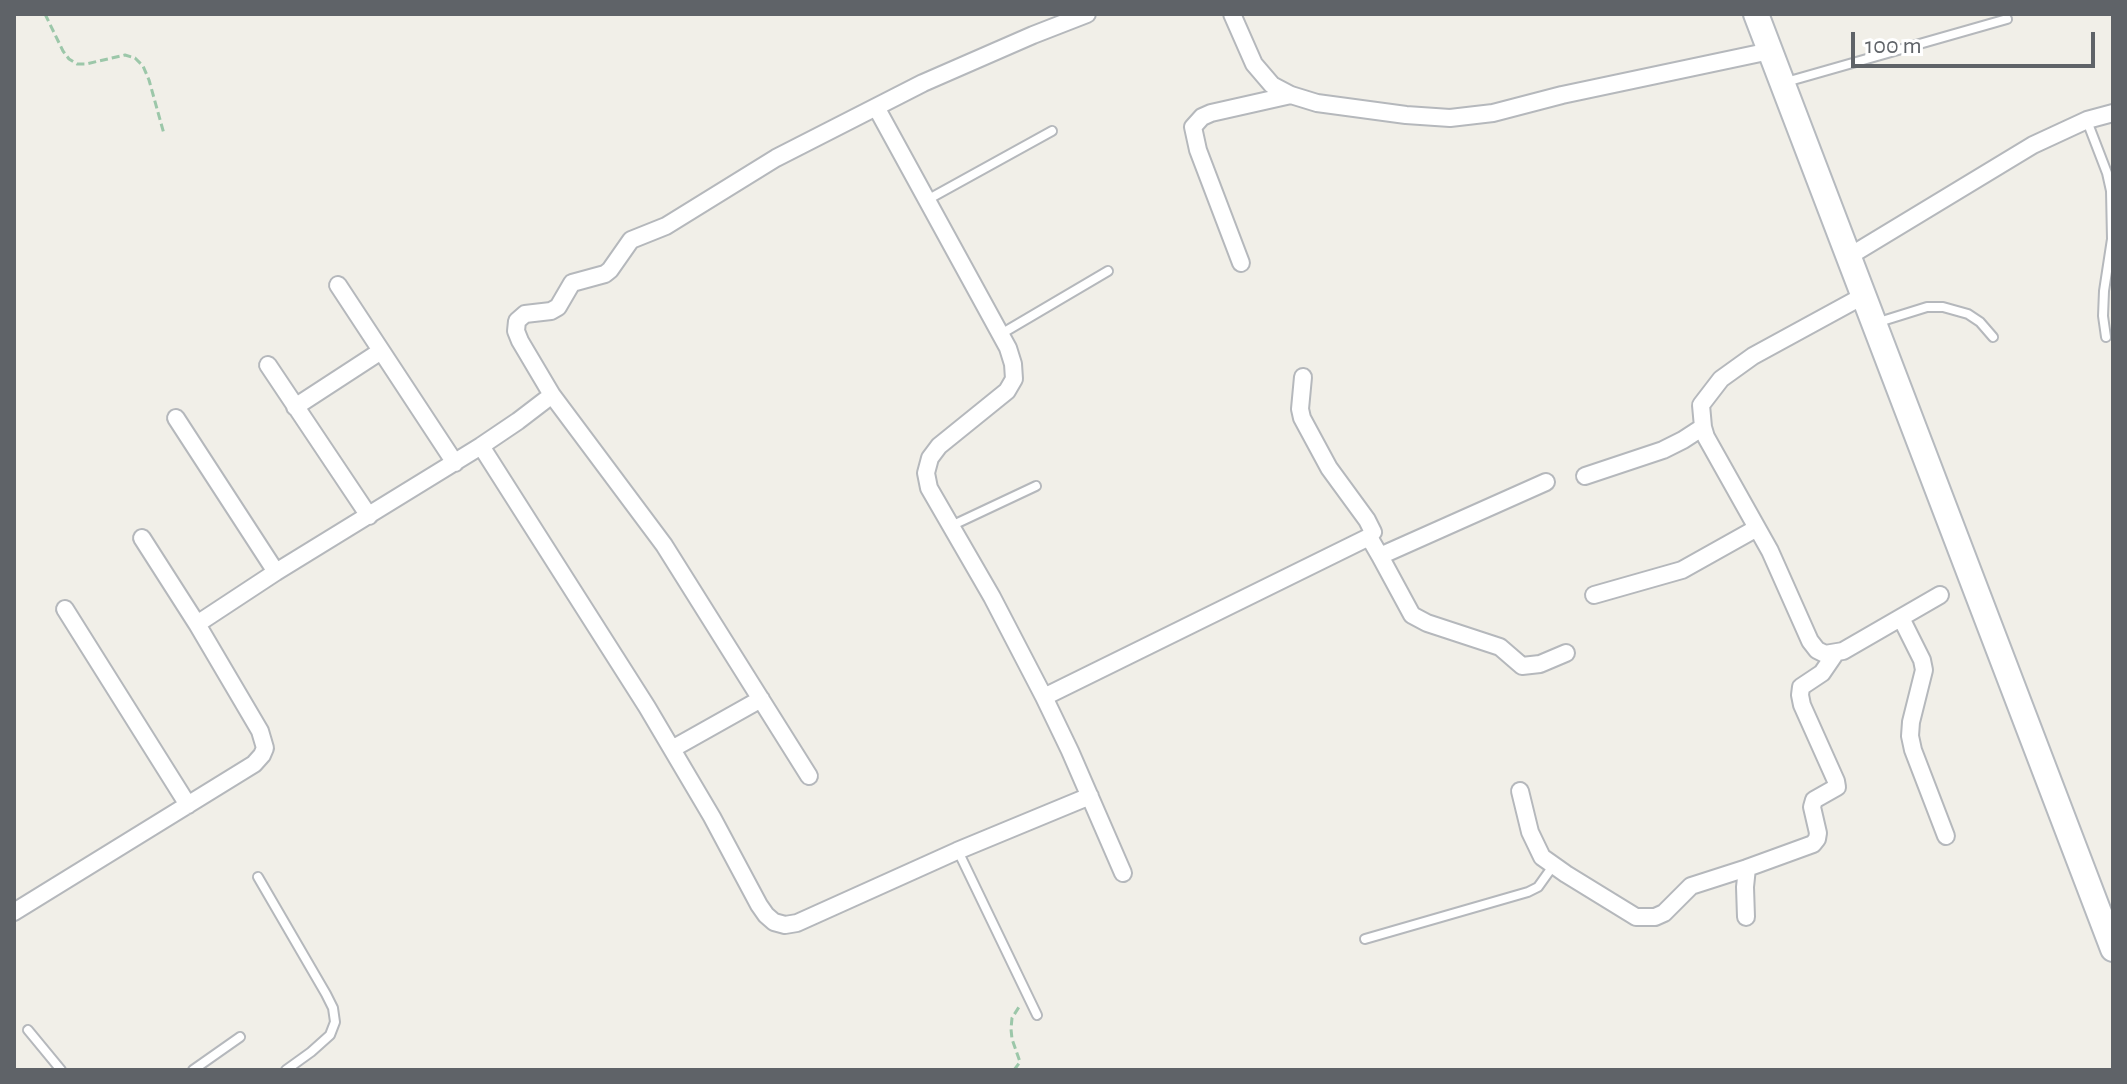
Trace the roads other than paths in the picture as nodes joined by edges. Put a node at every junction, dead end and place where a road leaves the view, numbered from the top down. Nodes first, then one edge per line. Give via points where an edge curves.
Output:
1 (1087, 14) edge
2 (1232, 14) edge
3 (1756, 14) edge
4 (2007, 19) dead end
5 (1770, 51) junction
6 (1782, 84) junction
7 (1291, 95) junction
8 (876, 107) junction
9 (2113, 113) edge
10 (2087, 120) junction
11 (1052, 131) dead end
12 (927, 200) junction
13 (1848, 257) junction
14 (1241, 263) dead end
15 (1108, 271) dead end
16 (338, 285) dead end
17 (1863, 296) junction
18 (1874, 323) junction
19 (1000, 334) junction
20 (1993, 337) dead end
21 (2106, 337) dead end
22 (381, 351) junction
23 (268, 365) dead end
24 (1303, 377) dead end
25 (552, 395) junction
26 (295, 407) junction
27 (176, 418) dead end
28 (1703, 427) junction
29 (481, 446) junction
30 (455, 463) junction
31 (1585, 476) dead end
32 (1546, 482) dead end
33 (1036, 486) dead end
34 (369, 516) junction
35 (951, 526) junction
36 (1757, 528) junction
37 (1369, 537) junction
38 (142, 538) dead end
39 (1380, 556) junction
40 (276, 572) junction
41 (1594, 595) dead end
42 (1940, 595) dead end
43 (65, 609) dead end
44 (1901, 618) junction
45 (197, 624) junction
46 (1566, 653) dead end
47 (1835, 654) junction
48 (1044, 697) junction
49 (761, 699) junction
50 (672, 749) junction
51 (809, 776) dead end
52 (1520, 791) dead end
53 (1090, 796) junction
54 (188, 805) junction
55 (1946, 836) dead end
56 (957, 851) junction
57 (1553, 866) junction
58 (1747, 868) junction
59 (1123, 873) dead end
60 (258, 877) dead end
61 (14, 912) edge
62 (1746, 917) dead end
63 (1365, 939) dead end
64 (2113, 949) edge
65 (1037, 1015) dead end
66 (28, 1030) dead end
67 (240, 1037) dead end
68 (61, 1070) edge
69 (193, 1070) edge
70 (286, 1070) edge

1 - 8 street
2 - 7 street via 1254,64 1272,85
3 - 5 street
4 - 6 lane
5 - 6 street
5 - 7 street via 1450,118 1317,103
6 - 13 street
7 - 14 street via 1211,113 1193,127
8 - 12 street
8 - 25 street via 776,158 666,226 631,240 605,274 572,283 558,307 525,314 517,321 520,341
9 - 10 street
10 - 13 street via 2033,145
10 - 21 lane via 2111,191
11 - 12 lane
12 - 19 street
13 - 17 street
15 - 19 lane
16 - 22 street
17 - 18 street
17 - 28 street via 1721,379 1701,405
18 - 20 lane via 1943,307 1968,314
18 - 64 street
19 - 35 street via 1014,379 1007,391 939,446 926,473
22 - 26 street
22 - 30 street
23 - 26 street
24 - 37 street via 1302,418 1329,468 1367,520 1373,532
25 - 29 street
25 - 49 street via 664,545
26 - 34 street
27 - 40 street
28 - 31 street via 1663,450
28 - 36 street
29 - 30 street
29 - 50 street
30 - 34 street
32 - 39 street
33 - 35 lane
34 - 40 street
35 - 48 street
36 - 41 street via 1682,570
36 - 47 street via 1810,641 1817,650
37 - 39 street
37 - 48 street
38 - 45 street
39 - 46 street via 1412,615 1427,623 1500,647 1522,666
40 - 45 street
42 - 44 street
43 - 54 street
44 - 47 street
44 - 55 street via 1924,670 1910,736
45 - 54 street via 265,748 254,764
47 - 58 street via 1822,673 1801,687 1802,705 1837,787 1814,800 1817,839
48 - 53 street
49 - 50 street
49 - 51 street
50 - 56 street via 759,905 774,922 797,923
52 - 57 street via 1534,843
53 - 56 street
53 - 59 street
54 - 61 street
56 - 65 lane
57 - 58 street via 1645,918 1664,913 1691,886
57 - 63 lane via 1528,892
58 - 62 street
60 - 70 lane via 333,1008 330,1035
66 - 68 lane
67 - 69 lane

